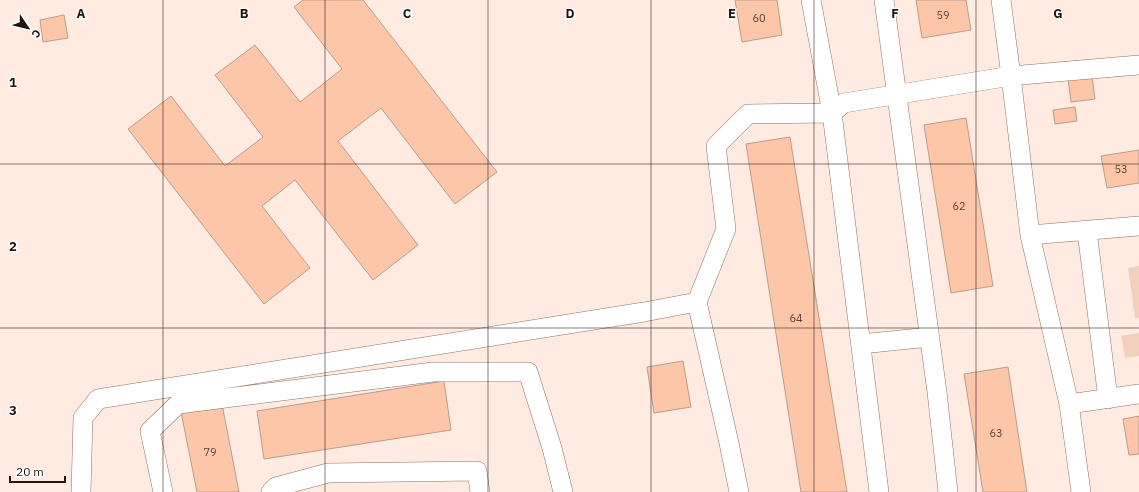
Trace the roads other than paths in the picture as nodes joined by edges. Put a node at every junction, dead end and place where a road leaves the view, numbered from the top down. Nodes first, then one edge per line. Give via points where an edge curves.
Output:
1 (811, 0) edge
2 (884, 0) edge
3 (1001, 0) edge
4 (1139, 65) edge
5 (1011, 76) junction
6 (898, 94) junction
7 (832, 113) junction
8 (1139, 226) edge
9 (1087, 230) junction
10 (1030, 235) junction
11 (697, 302) junction
12 (930, 337) junction
13 (861, 344) junction
14 (1139, 394) edge
15 (1108, 399) junction
16 (1069, 404) junction
17 (81, 492) edge
18 (162, 492) edge
19 (271, 492) edge
20 (480, 492) edge
21 (563, 492) edge
22 (739, 492) edge
23 (879, 492) edge
24 (948, 492) edge
25 (1081, 492) edge

1 - 7 street
2 - 6 street
3 - 5 street
4 - 5 street
5 - 6 street
5 - 10 street
6 - 7 street via 844,103
6 - 12 street
7 - 11 street via 748,114 716,146 726,229
7 - 13 street
8 - 9 street
9 - 10 street
9 - 15 street
10 - 16 street
11 - 17 street via 636,314 98,399 83,418
11 - 22 street
12 - 13 street
12 - 24 street
13 - 23 street
14 - 15 street
15 - 16 street
16 - 25 street
18 - 21 street via 150,431 178,404 433,372 528,372
19 - 20 street via 276,487 328,473 477,471

